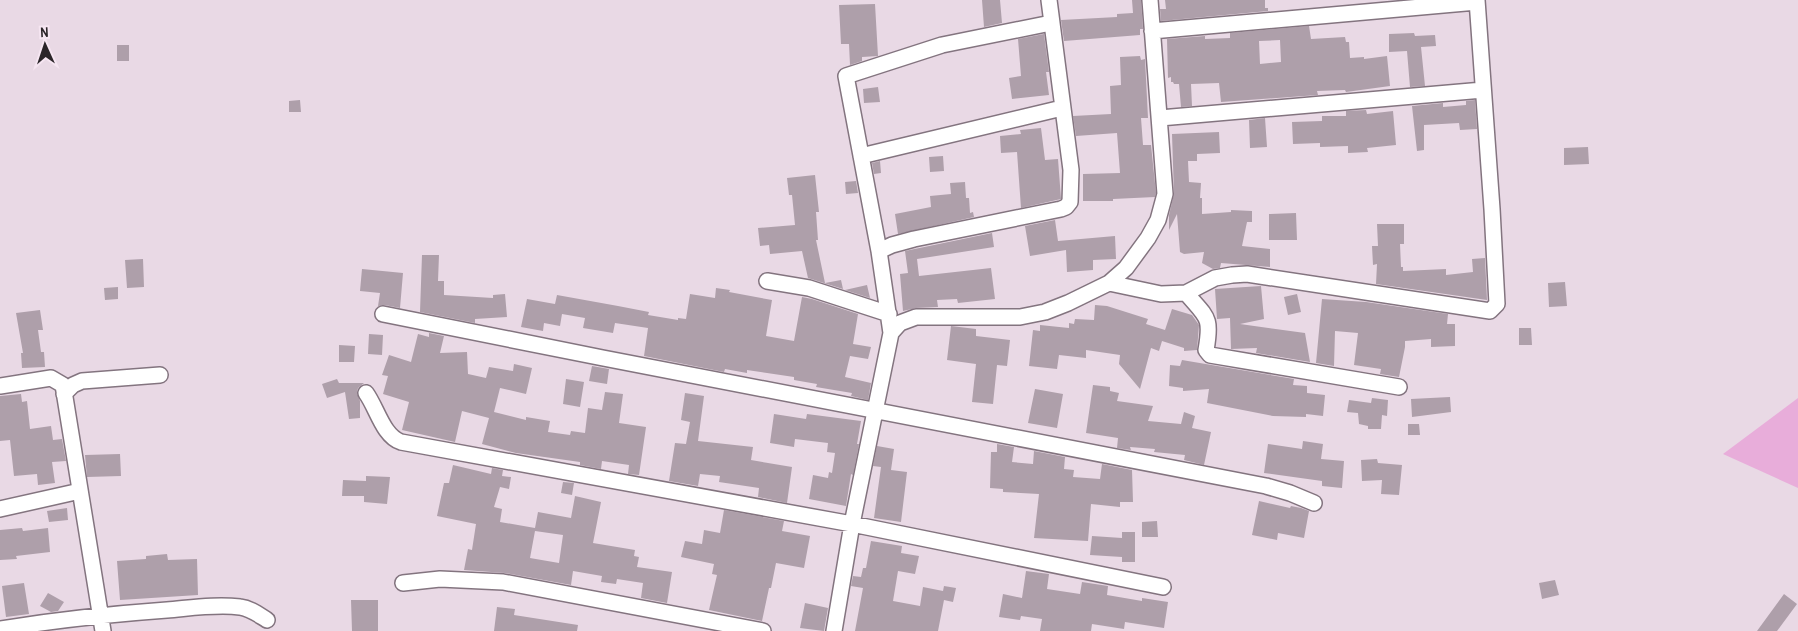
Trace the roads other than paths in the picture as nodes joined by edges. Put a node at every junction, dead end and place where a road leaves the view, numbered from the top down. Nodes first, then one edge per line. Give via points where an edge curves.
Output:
1 (1048, 0) edge
2 (1150, 0) edge
3 (1477, 1) edge
4 (1051, 23) junction
5 (1152, 31) junction
6 (1483, 90) junction
7 (1062, 108) junction
8 (1160, 118) junction
9 (861, 156) junction
10 (879, 251) junction
11 (767, 280) dead end
12 (1109, 283) junction
13 (1186, 293) junction
14 (383, 314) dead end
15 (889, 314) junction
16 (891, 332) junction
17 (160, 375) dead end
18 (0, 386) edge
19 (1399, 387) dead end
20 (366, 393) dead end
21 (64, 394) junction
22 (874, 410) junction
23 (80, 492) junction
24 (1314, 503) dead end
25 (0, 509) edge
26 (852, 524) junction
27 (403, 583) dead end
28 (1164, 586) dead end
29 (100, 615) junction
30 (267, 620) dead end
31 (0, 629) edge
32 (104, 631) edge
33 (764, 631) edge
34 (834, 631) edge

1 - 4 street
2 - 5 street
3 - 5 street
3 - 6 street
4 - 7 street
4 - 9 street via 942,45 846,76
5 - 8 street
6 - 8 street
6 - 13 street via 1497,304 1493,310 1248,274 1214,278
7 - 9 street
7 - 10 street via 1071,170 1070,202 1066,207 892,244
8 - 12 street via 1163,207 1148,238 1126,268
9 - 10 street
10 - 15 street
11 - 15 street via 809,288
12 - 13 street via 1161,294
12 - 16 street via 1045,312 1020,317 916,317 900,323
13 - 19 street via 1207,317 1210,330 1206,350 1210,355
14 - 22 street
15 - 16 street
16 - 22 street
17 - 21 street via 82,381
18 - 21 street via 51,378 63,385
20 - 26 street via 388,431 401,442
21 - 23 street
22 - 24 street via 1266,486
22 - 26 street
23 - 25 street
23 - 29 street
26 - 28 street
26 - 34 street
27 - 33 street via 440,579 504,582
29 - 30 street via 216,606 248,609
29 - 31 street
29 - 32 street

